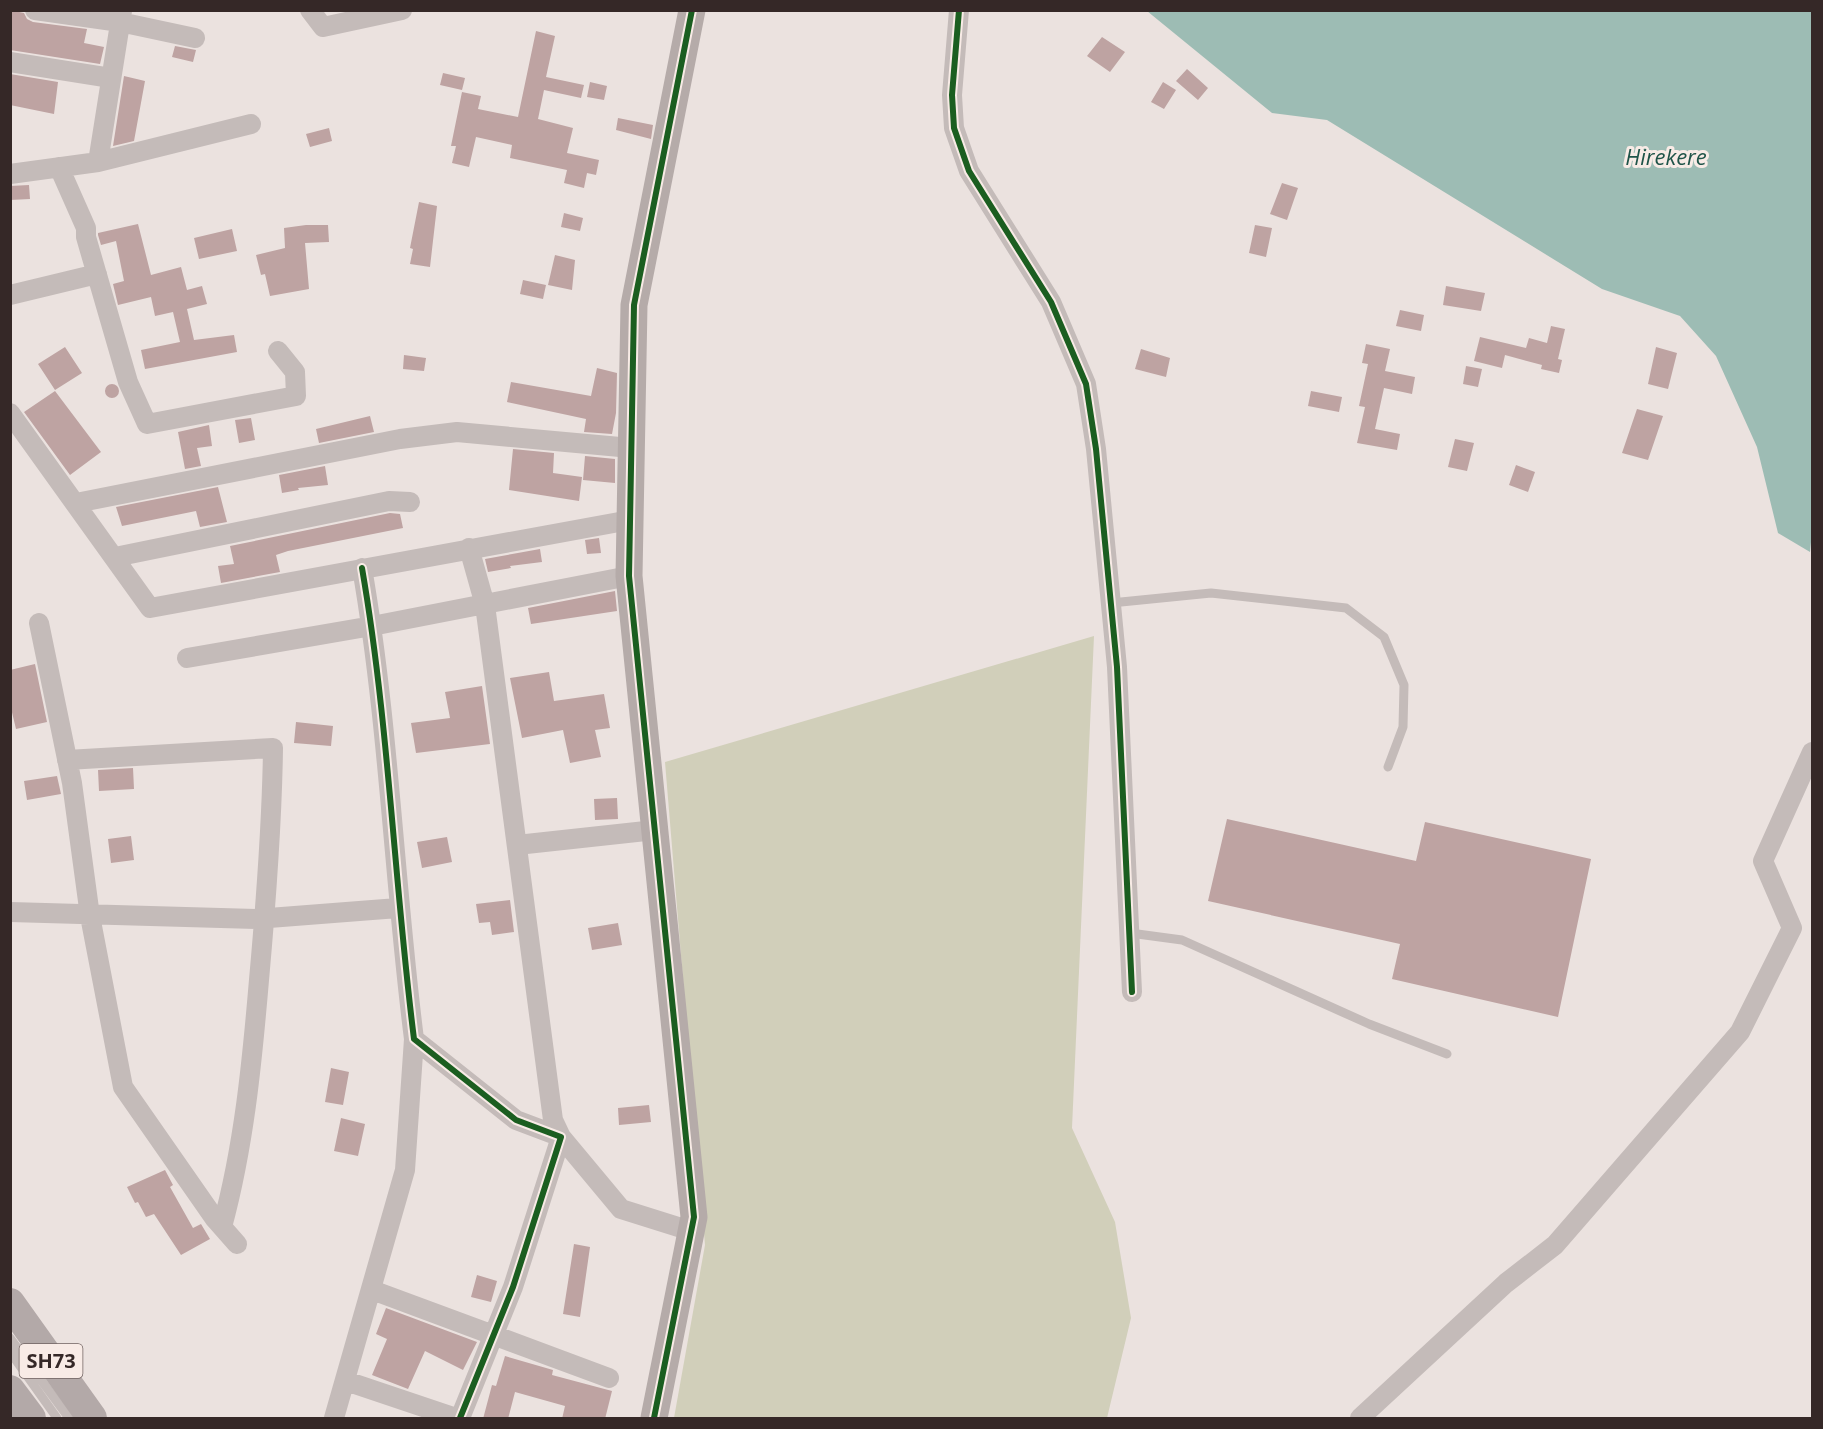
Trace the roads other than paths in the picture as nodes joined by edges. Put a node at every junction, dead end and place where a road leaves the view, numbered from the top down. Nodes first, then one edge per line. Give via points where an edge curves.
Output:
1 (35, 10) edge
2 (310, 10) edge
3 (402, 10) edge
4 (692, 10) edge
5 (959, 10) edge
6 (121, 16) edge
7 (195, 38) dead end
8 (10, 62) edge
9 (111, 78) junction
10 (251, 124) dead end
11 (98, 162) junction
12 (59, 167) junction
13 (10, 174) edge
14 (97, 274) junction
15 (10, 295) edge
16 (278, 351) dead end
17 (10, 412) edge
18 (631, 448) junction
19 (410, 502) dead end
20 (76, 503) junction
21 (630, 520) junction
22 (469, 548) junction
23 (115, 557) junction
24 (362, 568) junction
25 (629, 576) junction
26 (1111, 603) junction
27 (485, 604) junction
28 (39, 624) dead end
29 (372, 626) junction
30 (187, 658) dead end
31 (1812, 752) edge
32 (67, 760) junction
33 (1388, 768) dead end
34 (655, 830) junction
35 (517, 845) junction
36 (399, 908) junction
37 (10, 912) edge
38 (90, 916) junction
39 (265, 918) junction
40 (1130, 933) junction
41 (1132, 992) dead end
42 (414, 1039) junction
43 (1447, 1054) dead end
44 (561, 1137) junction
45 (222, 1227) junction
46 (691, 1231) junction
47 (237, 1244) dead end
48 (372, 1290) junction
49 (10, 1304) edge
50 (494, 1335) junction
51 (10, 1338) edge
52 (10, 1352) edge
53 (609, 1378) dead end
54 (346, 1381) junction
55 (57, 1419) edge
56 (69, 1419) edge
57 (92, 1419) edge
58 (334, 1419) edge
59 (458, 1419) edge
60 (654, 1419) edge
61 (1360, 1419) edge

1 - 6 street
2 - 3 street via 323,27
4 - 18 street via 634,305
5 - 26 street via 952,95 954,128 969,171 1051,302 1086,384
6 - 7 street
6 - 9 street
8 - 9 street
9 - 11 street
10 - 11 street
11 - 12 street
12 - 13 street
12 - 14 street via 87,228
14 - 15 street
14 - 16 street via 128,382 147,424 296,396 294,372
17 - 20 street
18 - 20 street via 457,432 400,439
18 - 21 street
19 - 23 street via 389,501
20 - 23 street
21 - 22 street
21 - 25 street
22 - 24 street
22 - 27 street
23 - 24 street via 150,608
24 - 29 street
25 - 27 street
25 - 34 street
26 - 33 lane via 1211,593 1346,608 1384,637 1404,685 1403,727
26 - 40 street
27 - 29 street
27 - 35 street
28 - 32 street
29 - 30 street
29 - 36 street
31 - 61 street via 1763,861 1792,928 1740,1032 1555,1245 1506,1283
32 - 38 street
32 - 39 street via 273,748 272,836
34 - 35 street
34 - 46 street via 686,1131
35 - 44 street via 553,1120
36 - 39 street
36 - 42 street
37 - 38 street
38 - 39 street
38 - 45 street via 123,1087
39 - 45 street via 252,1066 234,1184
40 - 41 street
40 - 43 lane via 1182,940 1369,1024
42 - 44 street via 516,1120
42 - 48 street via 405,1170
44 - 46 street via 621,1209
44 - 50 street
45 - 47 street
46 - 60 street
48 - 50 street
48 - 54 street
49 - 57 main road, SH73
50 - 53 street
50 - 59 street
51 - 56 lane
52 - 55 lane
54 - 58 street
54 - 59 street

